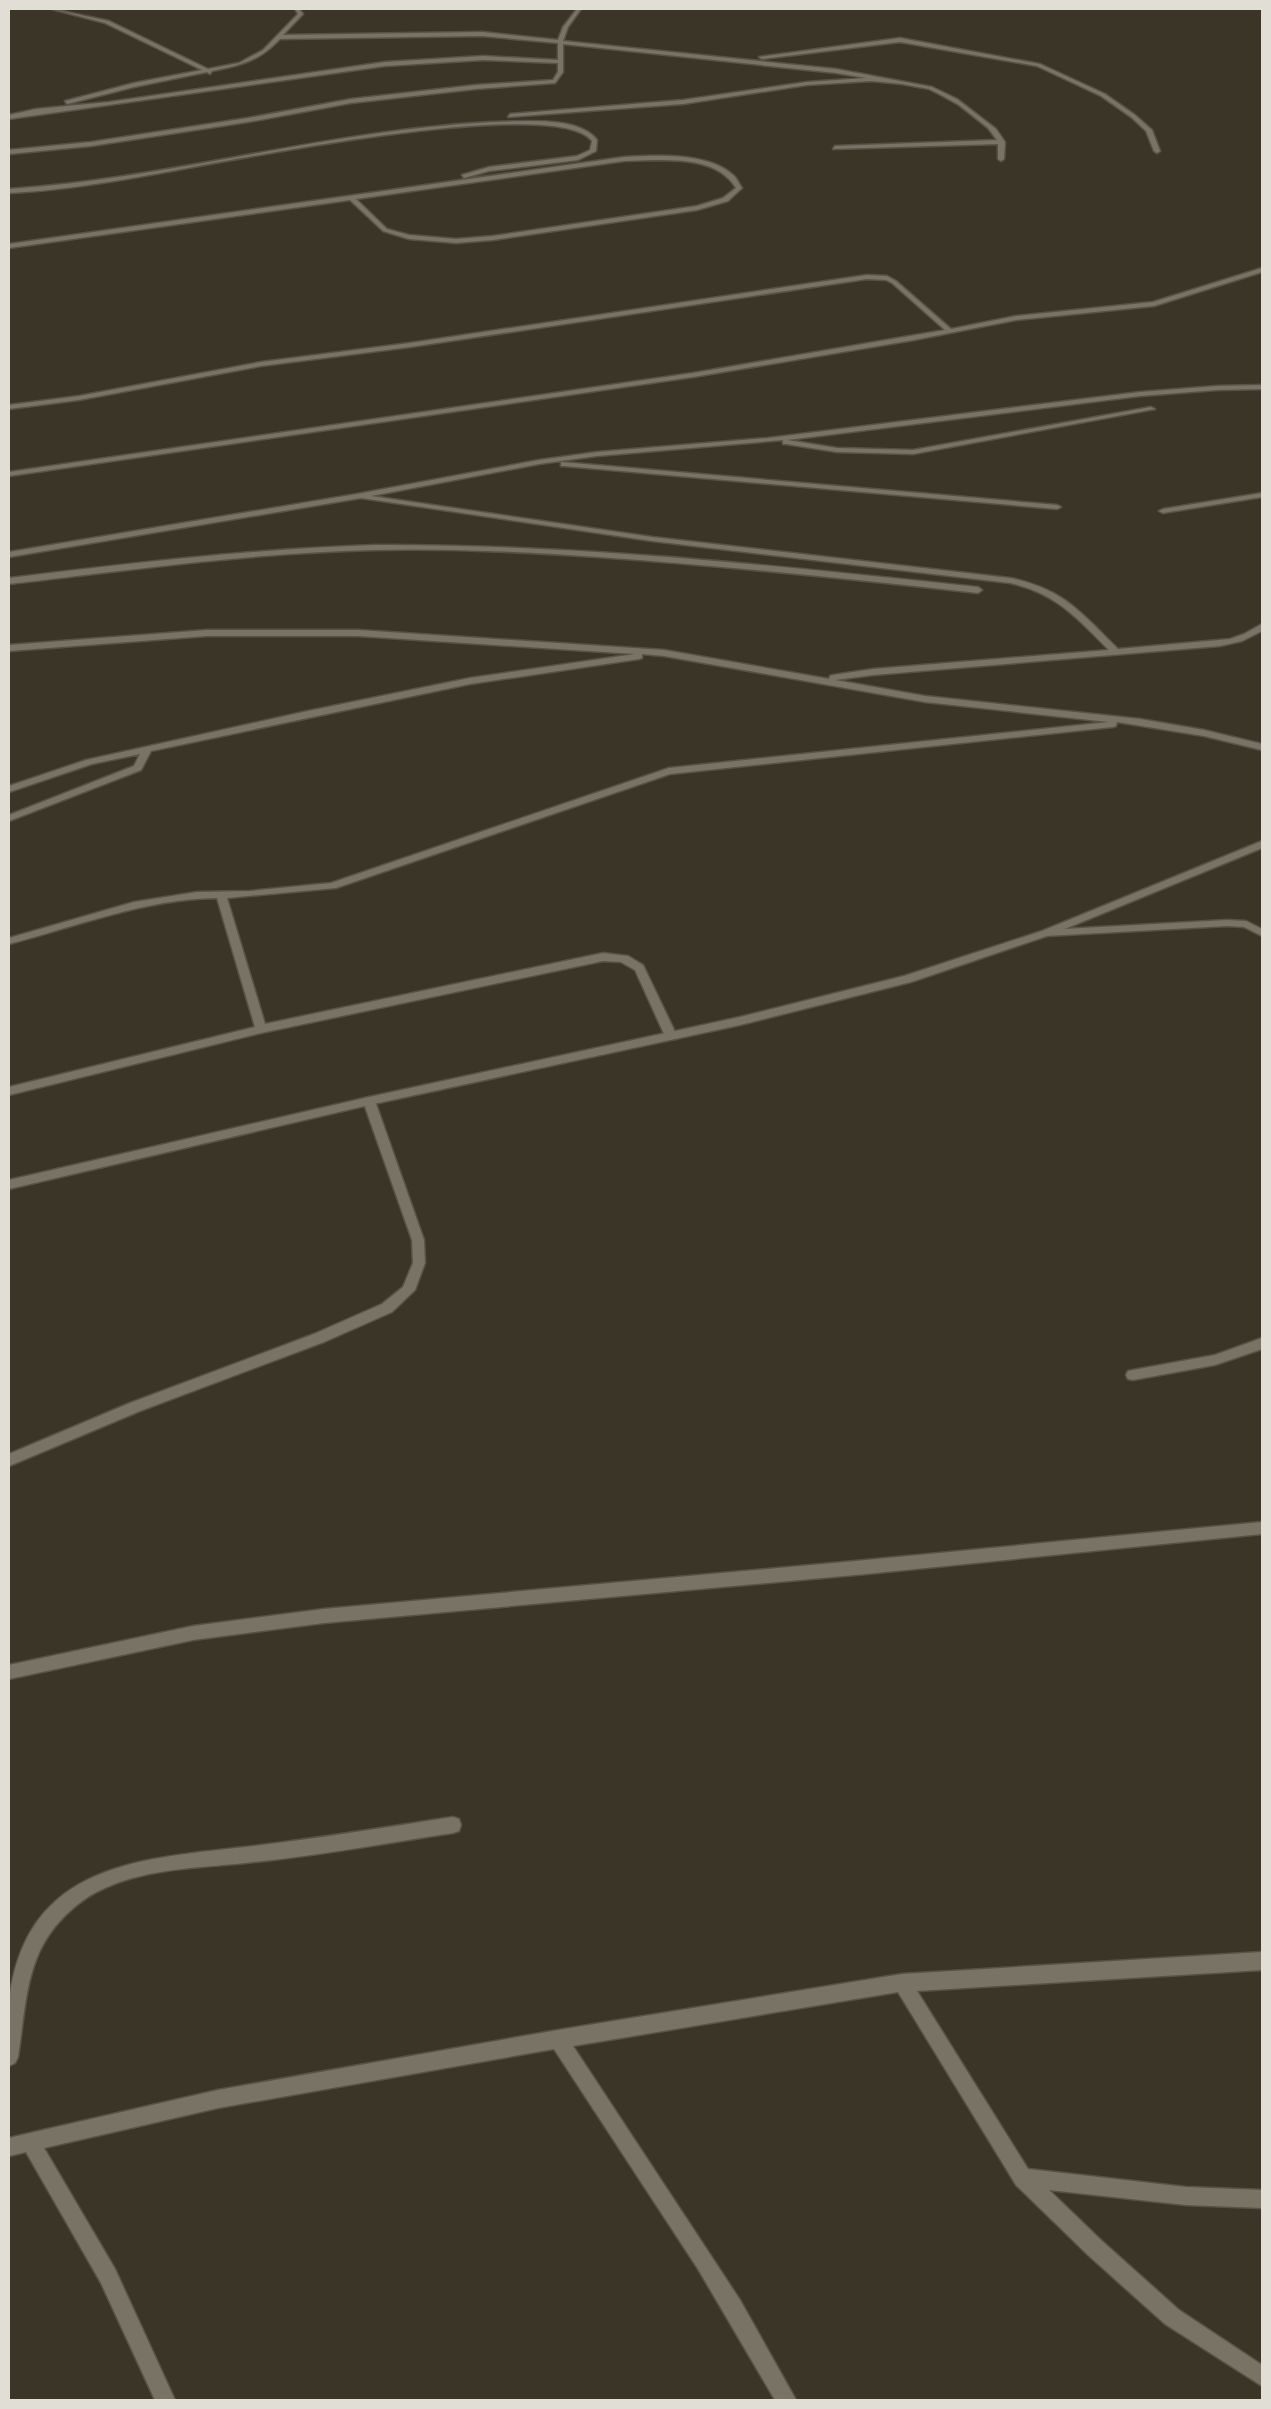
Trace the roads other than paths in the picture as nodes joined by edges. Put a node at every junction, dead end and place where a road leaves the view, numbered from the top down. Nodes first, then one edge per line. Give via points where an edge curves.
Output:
1 (54, 9) edge
2 (296, 9) edge
3 (579, 9) edge
4 (280, 37) junction
5 (560, 41) junction
6 (739, 60) junction
7 (561, 62) junction
8 (210, 72) junction
9 (883, 80) junction
10 (29, 113) junction
11 (9, 117) edge
12 (468, 124) junction
13 (1002, 142) junction
14 (835, 148) dead end
15 (1157, 151) dead end
16 (9, 152) edge
17 (1001, 159) dead end
18 (436, 186) junction
19 (9, 191) edge
20 (352, 198) junction
21 (9, 246) edge
22 (1262, 270) edge
23 (950, 330) junction
24 (1260, 386) edge
25 (9, 407) edge
26 (1151, 410) dead end
27 (768, 440) junction
28 (539, 462) junction
29 (9, 474) edge
30 (1262, 495) edge
31 (357, 496) junction
32 (1057, 506) dead end
33 (1163, 511) dead end
34 (9, 554) edge
35 (9, 581) edge
36 (978, 590) dead end
37 (1262, 628) edge
38 (9, 648) edge
39 (1116, 652) junction
40 (664, 653) junction
41 (822, 680) junction
42 (1140, 722) junction
43 (1262, 747) edge
44 (147, 749) junction
45 (9, 789) edge
46 (9, 818) edge
47 (1262, 844) edge
48 (220, 894) junction
49 (1046, 933) junction
50 (1262, 933) edge
51 (9, 941) edge
52 (261, 1029) junction
53 (672, 1036) junction
54 (9, 1091) edge
55 (369, 1101) junction
56 (9, 1185) edge
57 (1262, 1343) edge
58 (1132, 1375) dead end
59 (9, 1460) edge
60 (1262, 1528) edge
61 (9, 1672) edge
62 (453, 1825) dead end
63 (1262, 1961) edge
64 (902, 1983) junction
65 (558, 2039) junction
66 (9, 2056) edge
67 (30, 2142) junction
68 (9, 2147) edge
69 (1023, 2178) junction
70 (1262, 2199) edge
71 (1262, 2376) edge
72 (165, 2400) edge
73 (786, 2400) edge

1 - 8 street via 107,22
2 - 4 street via 301,14
3 - 5 street via 568,22
4 - 5 street via 440,33
4 - 8 street via 252,60
5 - 6 street
5 - 7 street
6 - 9 street via 854,73
6 - 15 street via 900,40 1038,65 1103,95 1133,116 1149,130
7 - 10 street via 483,58 385,64
7 - 16 street via 557,80 552,82 351,101 111,141
8 - 10 street via 134,85
9 - 12 street via 823,83 701,100 509,117
9 - 13 street via 918,85 944,94 961,103 995,131
10 - 11 street
12 - 18 street via 567,126 590,134 596,146 578,158 489,169
12 - 19 street via 423,127 188,167
13 - 14 street
13 - 17 street
18 - 20 street
18 - 20 street via 658,157 715,167 733,177 740,188 717,203 696,208 456,241 409,237 385,230
20 - 21 street
22 - 23 street via 1154,304 1016,318
23 - 25 street via 894,282 887,278 867,277 420,344 261,364 79,398
23 - 29 street via 683,377
24 - 27 street via 1140,394
26 - 27 street via 913,452 837,450
27 - 28 street
28 - 31 street
28 - 32 street
30 - 33 street
31 - 34 street
31 - 39 street via 652,539 1018,582 1036,586 1062,601
35 - 36 street via 248,554 426,547 585,553
37 - 39 street via 1238,639
38 - 40 street via 207,633 358,633
39 - 41 street via 873,672
40 - 41 street
40 - 44 street via 470,681
41 - 42 street via 925,699
42 - 43 street
42 - 48 street via 669,771 332,886
44 - 45 street via 89,762
44 - 46 street via 138,768
47 - 49 street
48 - 51 street via 134,905
48 - 52 street
49 - 50 street via 1227,923 1246,924
49 - 53 street via 907,979
52 - 53 street via 613,956 639,968
52 - 54 street
53 - 55 street
55 - 56 street
55 - 59 street via 418,1240 419,1263 408,1290 387,1308 319,1338 135,1407
57 - 58 street via 1242,1353 1197,1365
60 - 61 street via 324,1616 193,1633
62 - 66 street via 312,1847 143,1867 89,1887 50,1919 37,1937 24,1972
63 - 64 street
64 - 65 street
64 - 69 street
65 - 67 street via 218,2099
65 - 73 street via 709,2266
67 - 68 street
67 - 72 street via 108,2276
69 - 70 street via 1186,2196
69 - 71 street via 1172,2317

